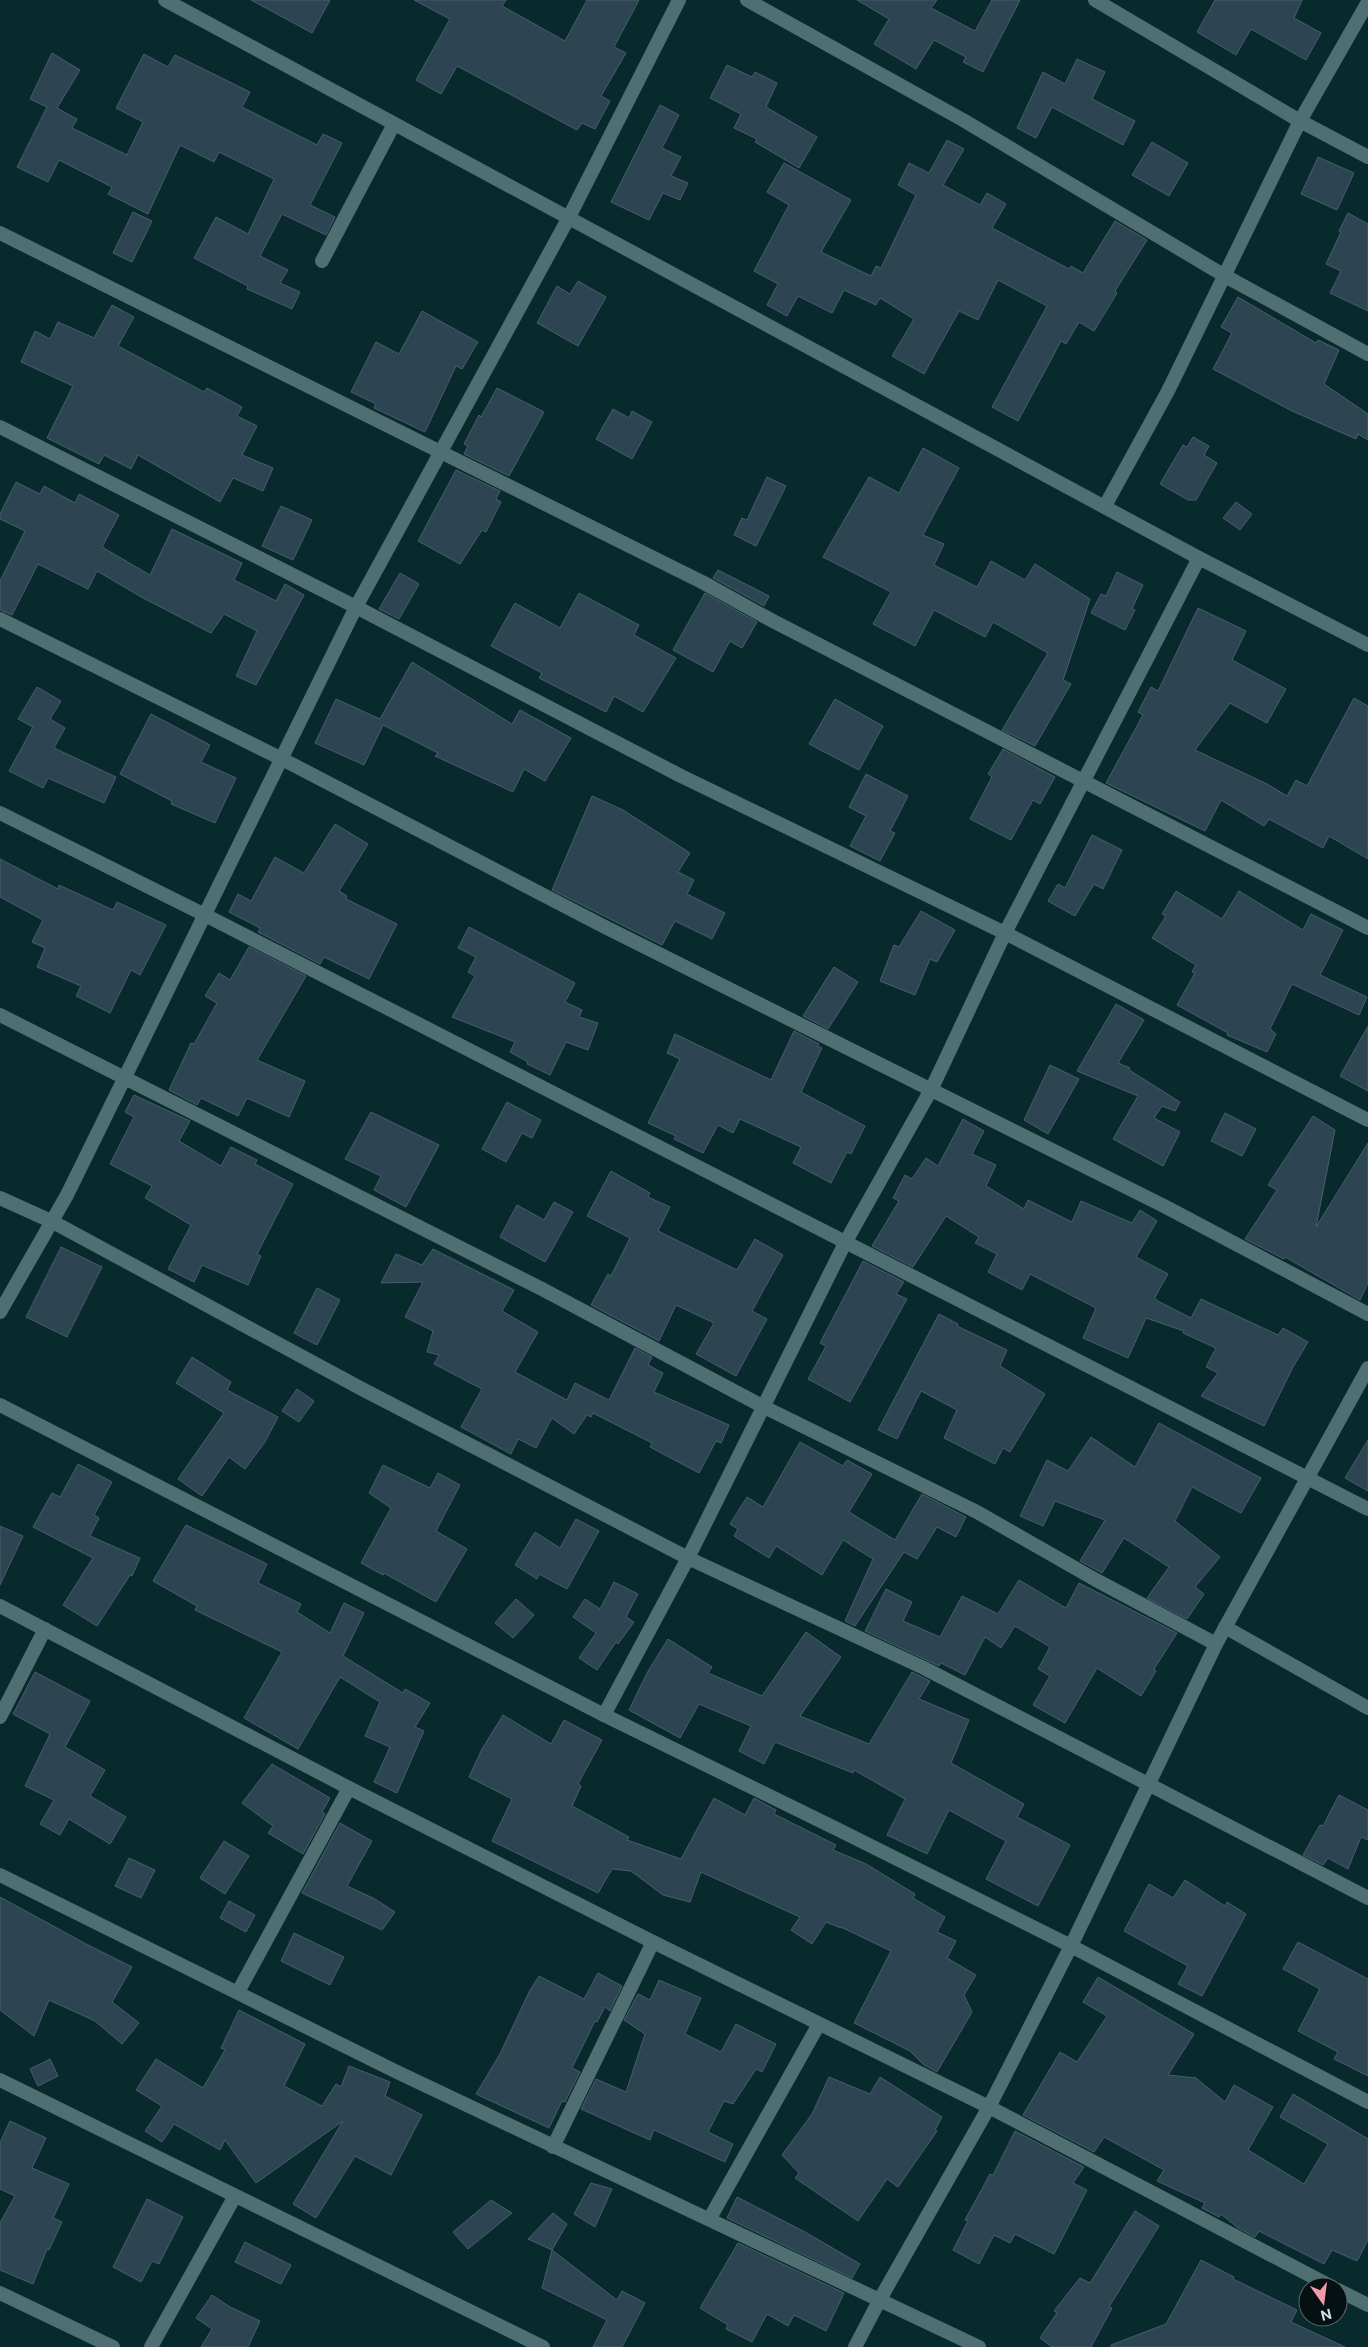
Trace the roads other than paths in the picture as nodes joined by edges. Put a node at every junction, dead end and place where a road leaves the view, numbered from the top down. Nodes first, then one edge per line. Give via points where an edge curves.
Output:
1 (164, 0) edge
2 (679, 0) edge
3 (747, 0) edge
4 (1095, 0) edge
5 (1368, 2) edge
6 (1300, 121) junction
7 (394, 124) junction
8 (1368, 157) edge
9 (568, 219) junction
10 (0, 233) edge
11 (322, 261) dead end
12 (1225, 276) junction
13 (1368, 354) edge
14 (0, 427) edge
15 (440, 451) junction
16 (1105, 506) junction
17 (1199, 558) junction
18 (356, 607) junction
19 (0, 619) edge
20 (1368, 645) edge
21 (282, 758) junction
22 (1084, 780) junction
23 (0, 813) edge
24 (205, 915) junction
25 (1368, 928) edge
26 (1005, 933) junction
27 (0, 1014) edge
28 (125, 1078) junction
29 (932, 1088) junction
30 (1368, 1120) edge
31 (0, 1198) edge
32 (53, 1222) junction
33 (846, 1243) junction
34 (0, 1312) edge
35 (1368, 1314) edge
36 (1368, 1368) edge
37 (0, 1405) edge
38 (764, 1407) junction
39 (1308, 1478) junction
40 (1368, 1509) edge
41 (688, 1558) junction
42 (0, 1606) edge
43 (1225, 1627) junction
44 (45, 1629) junction
45 (1216, 1644) junction
46 (1368, 1708) edge
47 (604, 1715) junction
48 (0, 1717) edge
49 (1149, 1786) junction
50 (350, 1788) junction
51 (0, 1875) edge
52 (1368, 1898) edge
53 (653, 1942) junction
54 (1071, 1946) junction
55 (238, 1992) junction
56 (819, 2024) junction
57 (0, 2080) edge
58 (1368, 2102) edge
59 (989, 2107) junction
60 (553, 2147) junction
61 (235, 2196) junction
62 (710, 2218) junction
63 (1313, 2277) edge
64 (0, 2292) edge
65 (1348, 2295) edge
66 (879, 2300) junction
67 (1368, 2305) edge
68 (112, 2347) edge
69 (151, 2347) edge
70 (543, 2347) edge
71 (855, 2347) edge
72 (979, 2347) edge

1 - 7 street
2 - 9 street
3 - 12 street via 963,120
4 - 6 street
5 - 6 street
6 - 8 street
6 - 12 street
7 - 9 street
7 - 11 street
9 - 15 street
9 - 16 street
10 - 15 street
12 - 13 street
12 - 16 street via 1168,391
14 - 18 street
15 - 18 street
15 - 22 street via 704,583
16 - 17 street
17 - 20 street
17 - 22 street
18 - 21 street
18 - 26 street via 681,776
19 - 21 street
21 - 24 street
21 - 29 street via 614,931
22 - 25 street
22 - 26 street
23 - 24 street
24 - 28 street
24 - 33 street
26 - 29 street
26 - 30 street
27 - 28 street
28 - 32 street
28 - 38 street via 542,1289
29 - 33 street
29 - 35 street
31 - 32 street
32 - 34 street
32 - 41 street via 362,1389
33 - 38 street
33 - 39 street
36 - 39 street
37 - 47 street
38 - 41 street
38 - 45 street via 977,1512
39 - 40 street
39 - 43 street
41 - 47 street
41 - 49 street via 924,1668
42 - 44 street
43 - 45 street
43 - 46 street
44 - 48 street
44 - 50 street
45 - 49 street
47 - 54 street
49 - 52 street
49 - 54 street
50 - 53 street
50 - 55 street
51 - 55 street
53 - 56 street
53 - 60 street
54 - 58 street
54 - 59 street
55 - 60 street
56 - 59 street
56 - 62 street
57 - 61 street
59 - 63 street
59 - 66 street
60 - 62 street
61 - 69 street
61 - 70 street
62 - 66 street
64 - 68 street
65 - 67 street
66 - 71 street
66 - 72 street

